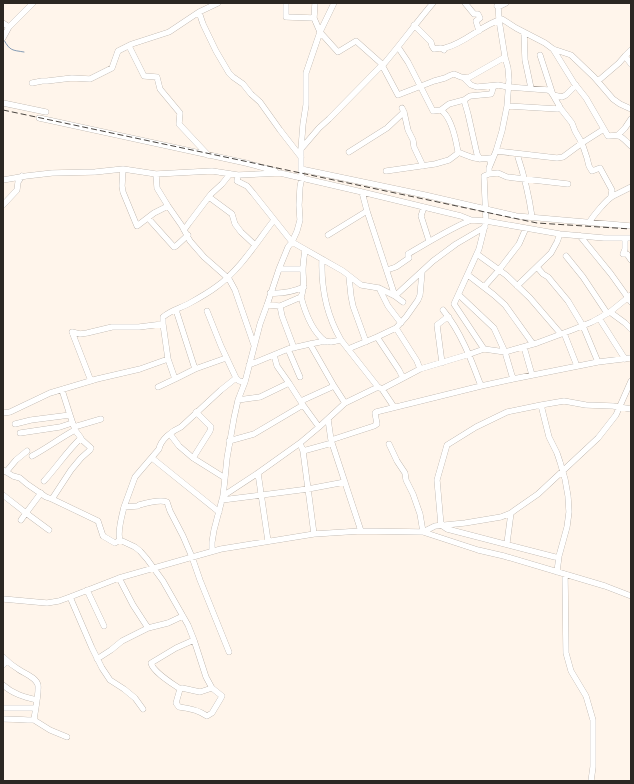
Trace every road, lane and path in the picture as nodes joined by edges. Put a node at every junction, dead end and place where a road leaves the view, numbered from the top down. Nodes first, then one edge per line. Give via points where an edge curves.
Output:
1 (33, 3) edge
2 (218, 3) edge
3 (286, 3) edge
4 (315, 3) edge
5 (334, 3) edge
6 (433, 3) edge
7 (465, 3) edge
8 (500, 4) edge
9 (199, 12) junction
10 (314, 18) junction
11 (499, 20) junction
12 (3, 23) edge
13 (414, 25) junction
14 (9, 27) junction
15 (479, 31) junction
16 (320, 32) junction
17 (524, 32) junction
18 (3, 38) edge
19 (129, 46) junction
20 (398, 47) junction
21 (553, 49) junction
22 (631, 50) edge
23 (540, 55) dead end
24 (624, 56) junction
25 (505, 57) junction
26 (631, 64) edge
27 (382, 65) junction
28 (464, 78) junction
29 (598, 81) junction
30 (32, 83) dead end
31 (498, 85) junction
32 (576, 85) junction
33 (420, 86) junction
34 (508, 87) junction
35 (531, 88) junction
36 (553, 95) junction
37 (464, 100) junction
38 (3, 103) edge
39 (559, 105) junction
40 (507, 106) junction
41 (631, 109) edge
42 (441, 110) junction
43 (46, 112) dead end
44 (39, 118) dead end
45 (631, 119) edge
46 (604, 129) junction
47 (618, 135) junction
48 (582, 143) junction
49 (631, 146) edge
50 (301, 149) junction
51 (496, 150) junction
52 (349, 152) dead end
53 (458, 152) junction
54 (517, 154) junction
55 (209, 155) junction
56 (301, 157) junction
57 (480, 159) junction
58 (423, 166) junction
59 (123, 169) junction
60 (301, 170) junction
61 (386, 171) dead end
62 (285, 173) junction
63 (156, 174) junction
64 (230, 174) junction
65 (238, 175) junction
66 (486, 175) junction
67 (22, 176) junction
68 (302, 177) junction
69 (525, 179) junction
70 (3, 180) edge
71 (568, 184) dead end
72 (631, 187) edge
73 (362, 192) junction
74 (611, 196) junction
75 (209, 197) junction
76 (3, 205) edge
77 (168, 206) junction
78 (424, 207) junction
79 (486, 209) junction
80 (367, 211) junction
81 (532, 217) junction
82 (148, 218) junction
83 (274, 220) junction
84 (471, 220) junction
85 (486, 221) junction
86 (589, 223) junction
87 (631, 226) edge
88 (485, 227) junction
89 (526, 228) junction
90 (186, 232) junction
91 (560, 234) junction
92 (328, 235) dead end
93 (580, 236) junction
94 (628, 238) edge
95 (429, 241) junction
96 (292, 242) junction
97 (255, 245) junction
98 (305, 250) junction
99 (477, 254) junction
100 (566, 256) dead end
101 (322, 259) junction
102 (631, 260) edge
103 (537, 267) junction
104 (279, 269) junction
105 (303, 269) junction
106 (387, 270) junction
107 (499, 270) junction
108 (422, 272) junction
109 (468, 275) junction
110 (349, 277) junction
111 (228, 278) junction
112 (517, 286) junction
113 (304, 287) junction
114 (484, 287) junction
115 (379, 288) junction
116 (270, 293) junction
117 (459, 295) junction
118 (395, 296) junction
119 (301, 297) junction
120 (630, 298) edge
121 (403, 302) dead end
122 (267, 305) junction
123 (280, 306) junction
124 (176, 310) junction
125 (443, 310) dead end
126 (207, 311) dead end
127 (608, 313) junction
128 (449, 317) junction
129 (599, 318) junction
130 (401, 323) junction
131 (163, 324) junction
132 (583, 326) junction
133 (396, 328) junction
134 (631, 329) edge
135 (562, 334) junction
136 (378, 337) junction
137 (341, 340) junction
138 (325, 342) junction
139 (366, 342) junction
140 (310, 344) junction
141 (533, 344) junction
142 (254, 345) junction
143 (524, 347) junction
144 (291, 348) junction
145 (348, 349) junction
146 (484, 350) junction
147 (505, 352) junction
148 (470, 354) junction
149 (274, 355) junction
150 (226, 358) junction
151 (168, 359) junction
152 (628, 359) edge
153 (598, 362) junction
154 (442, 363) junction
155 (249, 365) junction
156 (577, 366) junction
157 (194, 369) junction
158 (420, 370) junction
159 (532, 375) junction
160 (300, 377) dead end
161 (236, 378) junction
162 (403, 378) junction
163 (175, 379) junction
164 (513, 379) junction
165 (91, 381) junction
166 (631, 381) edge
167 (245, 382) junction
168 (289, 383) junction
169 (334, 386) junction
170 (481, 386) junction
171 (158, 387) dead end
172 (380, 388) junction
173 (62, 390) junction
174 (238, 400) junction
175 (302, 403) junction
176 (345, 403) junction
177 (541, 405) junction
178 (394, 407) junction
179 (619, 407) junction
180 (631, 409) edge
181 (196, 412) junction
182 (3, 413) edge
183 (70, 414) junction
184 (102, 419) dead end
185 (328, 419) junction
186 (15, 424) dead end
187 (74, 427) junction
188 (319, 427) junction
189 (20, 433) dead end
190 (170, 434) junction
191 (81, 438) junction
192 (229, 441) junction
193 (332, 441) junction
194 (300, 443) junction
195 (388, 444) dead end
196 (27, 451) dead end
197 (303, 451) junction
198 (32, 456) dead end
199 (152, 458) junction
200 (193, 458) junction
201 (4, 471) edge
202 (562, 472) junction
203 (258, 473) junction
204 (225, 478) junction
205 (44, 481) dead end
206 (345, 482) junction
207 (308, 489) junction
208 (41, 493) junction
209 (3, 495) edge
210 (261, 495) junction
211 (222, 498) junction
212 (52, 499) junction
213 (124, 507) junction
214 (26, 512) junction
215 (219, 512) junction
216 (511, 513) junction
217 (21, 520) dead end
218 (441, 525) junction
219 (49, 530) dead end
220 (361, 531) junction
221 (423, 532) junction
222 (314, 534) junction
223 (120, 540) junction
224 (268, 541) junction
225 (507, 544) junction
226 (212, 551) junction
227 (192, 557) junction
228 (555, 557) dead end
229 (153, 568) junction
230 (557, 572) junction
231 (566, 574) junction
232 (119, 578) junction
233 (88, 590) junction
234 (631, 596) edge
235 (70, 597) junction
236 (3, 599) edge
237 (183, 616) junction
238 (104, 626) dead end
239 (148, 628) junction
240 (194, 640) junction
241 (229, 652) dead end
242 (97, 658) junction
243 (4, 661) edge
244 (3, 686) edge
245 (212, 688) junction
246 (180, 689) junction
247 (36, 700) junction
248 (3, 708) edge
249 (36, 708) junction
250 (143, 709) dead end
251 (3, 719) edge
252 (34, 720) junction
253 (67, 737) dead end
254 (591, 781) edge

1 - 14 street
2 - 9 street
3 - 10 street via 286,17
4 - 10 street
5 - 16 street
6 - 13 street
7 - 15 street via 474,14 478,14 480,18 476,21
8 - 11 street
9 - 19 street via 169,32
9 - 56 street via 230,75 244,84 260,102
10 - 16 street
11 - 15 street
11 - 17 street via 502,19
11 - 25 street
12 - 14 street
13 - 15 street via 434,48 444,50
13 - 20 street
14 - 18 street
16 - 27 street via 338,52 356,41
16 - 50 street via 306,73 306,105
17 - 21 street
17 - 35 street via 525,60
19 - 30 street via 118,51 112,68 90,79 72,78
19 - 55 street via 144,76 157,77 160,89 180,113 178,124
20 - 27 street
20 - 33 street
21 - 29 street via 571,55
21 - 32 street
22 - 24 street
23 - 36 street
24 - 26 street
24 - 29 street via 620,63
25 - 28 street
25 - 34 street via 510,80
27 - 33 street via 398,95
27 - 50 street
28 - 31 street via 477,87
28 - 33 street via 454,74
29 - 41 street via 613,99
31 - 34 street
31 - 37 street via 493,87 491,94 470,96
32 - 36 street via 563,97
32 - 46 street
33 - 42 street via 433,111
34 - 35 street
34 - 40 street
35 - 36 street via 548,90
36 - 39 street
37 - 42 street
37 - 57 street
38 - 43 street
39 - 40 street via 558,109
39 - 48 street
40 - 51 street
42 - 53 street via 451,125
44 - 55 street
45 - 47 street
46 - 47 street via 608,136
46 - 48 street
47 - 49 street
48 - 54 street via 563,157
48 - 74 street via 589,166 592,171 600,168 612,190
50 - 56 street
51 - 54 street
51 - 66 street
52 - 58 street via 387,128 403,110 414,147
53 - 57 street
53 - 58 street via 452,159
54 - 69 street
55 - 62 street
56 - 60 street
57 - 66 street via 492,158
58 - 61 street
59 - 63 street
59 - 67 street
59 - 82 street via 122,186 137,226
60 - 68 street
60 - 79 street
62 - 65 street
62 - 68 street
63 - 64 street via 212,171
63 - 77 street via 157,188
64 - 65 street
64 - 75 street
65 - 83 street via 238,181 253,192
66 - 69 street via 498,173
66 - 79 street
67 - 70 street
67 - 76 street via 17,190
68 - 73 street
68 - 96 street via 300,220
69 - 71 street
69 - 81 street
72 - 74 street
73 - 78 street
73 - 80 street
74 - 86 street via 592,216
75 - 90 street via 189,223
75 - 97 street via 232,214 235,224
77 - 82 street
77 - 90 street
78 - 84 street
78 - 95 street via 421,216
79 - 81 street
79 - 85 street
80 - 92 street
80 - 106 street
81 - 86 street
82 - 90 street via 174,247
83 - 96 street
83 - 97 street
84 - 85 street
84 - 95 street
85 - 88 street
85 - 89 street
86 - 87 street
88 - 99 street
88 - 108 street via 456,244
89 - 91 street
89 - 107 street via 519,244
90 - 111 street via 190,241 204,257
91 - 93 street
91 - 103 street via 551,253
93 - 94 street
93 - 120 street
94 - 102 street via 623,254 627,254
95 - 106 street via 408,254 409,258 396,267
96 - 98 street
96 - 104 street
97 - 111 street
98 - 101 street
98 - 105 street
99 - 107 street
99 - 109 street
100 - 127 street
101 - 110 street
101 - 137 street via 323,292 335,330
103 - 112 street
103 - 132 street via 561,293
104 - 105 street
104 - 116 street
105 - 113 street
106 - 118 street
107 - 112 street
107 - 114 street
108 - 118 street
108 - 130 street via 418,300
109 - 114 street
109 - 117 street
110 - 115 street via 361,285
110 - 139 street via 353,306
111 - 124 street via 190,304
111 - 142 street via 235,290
112 - 135 street
113 - 116 street via 291,292
113 - 119 street
114 - 141 street via 505,305
115 - 118 street
115 - 130 street
116 - 122 street
117 - 146 street via 454,304
117 - 147 street via 494,328
118 - 121 street
119 - 123 street
119 - 138 street via 315,330
120 - 127 street
122 - 123 street
122 - 142 street
123 - 144 street
124 - 131 street via 163,317
124 - 157 street
125 - 128 street
126 - 150 street
127 - 129 street
127 - 134 street
128 - 148 street
128 - 154 street via 437,325
129 - 132 street
129 - 152 street
130 - 133 street
131 - 151 street
131 - 165 street via 112,327 80,334 72,332
132 - 135 street
132 - 153 street
133 - 136 street
133 - 158 street
135 - 141 street
135 - 156 street
136 - 139 street
136 - 162 street
137 - 138 street
137 - 145 street
138 - 140 street
139 - 145 street
140 - 144 street
140 - 169 street
141 - 143 street
142 - 155 street
143 - 147 street
143 - 159 street
144 - 149 street
144 - 160 street
145 - 172 street
146 - 147 street
146 - 148 street
147 - 164 street
148 - 154 street
148 - 170 street
149 - 155 street
149 - 168 street
150 - 157 street
150 - 161 street
151 - 163 street
151 - 165 street
152 - 153 street
153 - 156 street
154 - 158 street
155 - 167 street
156 - 159 street
157 - 163 street
158 - 162 street
159 - 164 street
161 - 167 street
161 - 181 street
162 - 172 street
163 - 171 street
164 - 170 street
165 - 173 street
166 - 179 street
167 - 174 street
168 - 174 street via 260,397
168 - 175 street
169 - 175 street
169 - 176 street
170 - 178 street
172 - 176 street
172 - 178 street
173 - 182 street
173 - 183 street
174 - 192 street
175 - 188 street
175 - 192 street via 254,434
176 - 185 street
177 - 179 street via 564,401
177 - 202 street via 548,437
177 - 218 street via 508,412 476,427 447,445 437,480
178 - 193 street via 376,412 377,424 374,426
179 - 180 street
179 - 202 street via 616,415 598,438
181 - 190 street
181 - 200 street via 211,427
183 - 186 street
183 - 187 street
184 - 187 street
185 - 188 street
185 - 193 street
187 - 189 street
187 - 191 street
187 - 198 street
188 - 194 street
190 - 199 street
190 - 200 street
191 - 205 street via 68,450
191 - 212 street via 91,448 71,470
192 - 204 street
193 - 197 street
193 - 206 street
194 - 197 street
194 - 203 street
195 - 221 street via 405,473 420,514
196 - 201 street
197 - 207 street
199 - 213 street via 135,477
199 - 215 street
200 - 204 street
201 - 208 street via 20,478
202 - 216 street via 538,494
202 - 230 street via 569,512
203 - 210 street
203 - 211 street
204 - 211 street
206 - 207 street
206 - 220 street
207 - 210 street
207 - 222 street
208 - 212 street
208 - 214 street
209 - 214 street
210 - 211 street
210 - 224 street
211 - 215 street
212 - 223 street via 98,521 103,536 115,543
213 - 223 street via 120,523
213 - 227 street via 164,500 167,502
214 - 217 street
214 - 219 street
215 - 226 street
216 - 218 street via 501,517
216 - 225 street
218 - 221 street
218 - 225 street via 447,529
220 - 221 street
220 - 222 street
221 - 230 street
222 - 224 street
223 - 229 street via 140,551
224 - 226 street
225 - 228 street
226 - 227 street
227 - 229 street
227 - 241 street
229 - 232 street
229 - 237 street
230 - 231 street
231 - 234 street
231 - 254 street via 566,653 571,671 586,696 593,720
232 - 233 street
232 - 239 street via 132,605
233 - 235 street
233 - 238 street
235 - 236 street via 47,603
235 - 242 street
237 - 239 street
237 - 240 street
239 - 242 street
240 - 245 street
240 - 246 street via 151,663 152,667
242 - 250 street via 110,680 135,698
243 - 247 street via 36,681
244 - 247 street via 12,692
245 - 246 street via 200,692
245 - 246 street via 222,696 212,713 207,716 179,707 176,702
247 - 249 street
248 - 249 street
249 - 252 street
251 - 252 street
252 - 253 street

